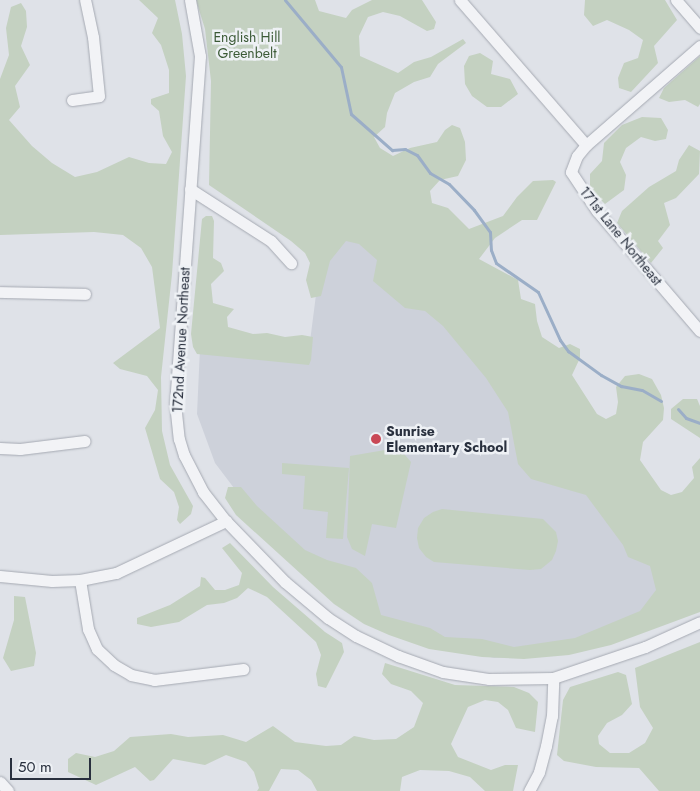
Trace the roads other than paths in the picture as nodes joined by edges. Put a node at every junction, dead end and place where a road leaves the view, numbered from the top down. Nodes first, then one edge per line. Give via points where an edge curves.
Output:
1 (85, 0) edge
2 (190, 0) edge
3 (460, 0) edge
4 (676, 0) edge
5 (700, 28) edge
6 (700, 46) edge
7 (72, 100) dead end
8 (586, 146) junction
9 (190, 189) junction
10 (290, 263) dead end
11 (0, 292) edge
12 (85, 294) dead end
13 (700, 331) edge
14 (85, 441) dead end
15 (0, 448) edge
16 (226, 521) junction
17 (0, 576) edge
18 (80, 580) junction
19 (700, 622) edge
20 (243, 669) dead end
21 (553, 678) junction
22 (0, 782) edge
23 (8, 791) edge
24 (529, 791) edge

1 - 7 street via 98,96
2 - 9 street, 172nd Avenue Northeast via 200,56
3 - 8 street
4 - 5 street
6 - 8 street
8 - 13 street, 171st Lane Northeast via 577,156 571,172 574,180
9 - 10 street via 271,241
9 - 16 street, 172nd Avenue Northeast via 175,403 184,455 203,492
11 - 12 street
14 - 15 street via 20,449
16 - 18 street via 116,573
16 - 21 street, 172nd Avenue Northeast via 285,582 328,618 356,636 444,672 489,678
17 - 18 street
18 - 20 street via 88,630 97,649 131,675 154,680
19 - 21 street, 172nd Avenue Northeast via 645,647
21 - 24 street via 552,716 546,746 539,772
22 - 23 street

